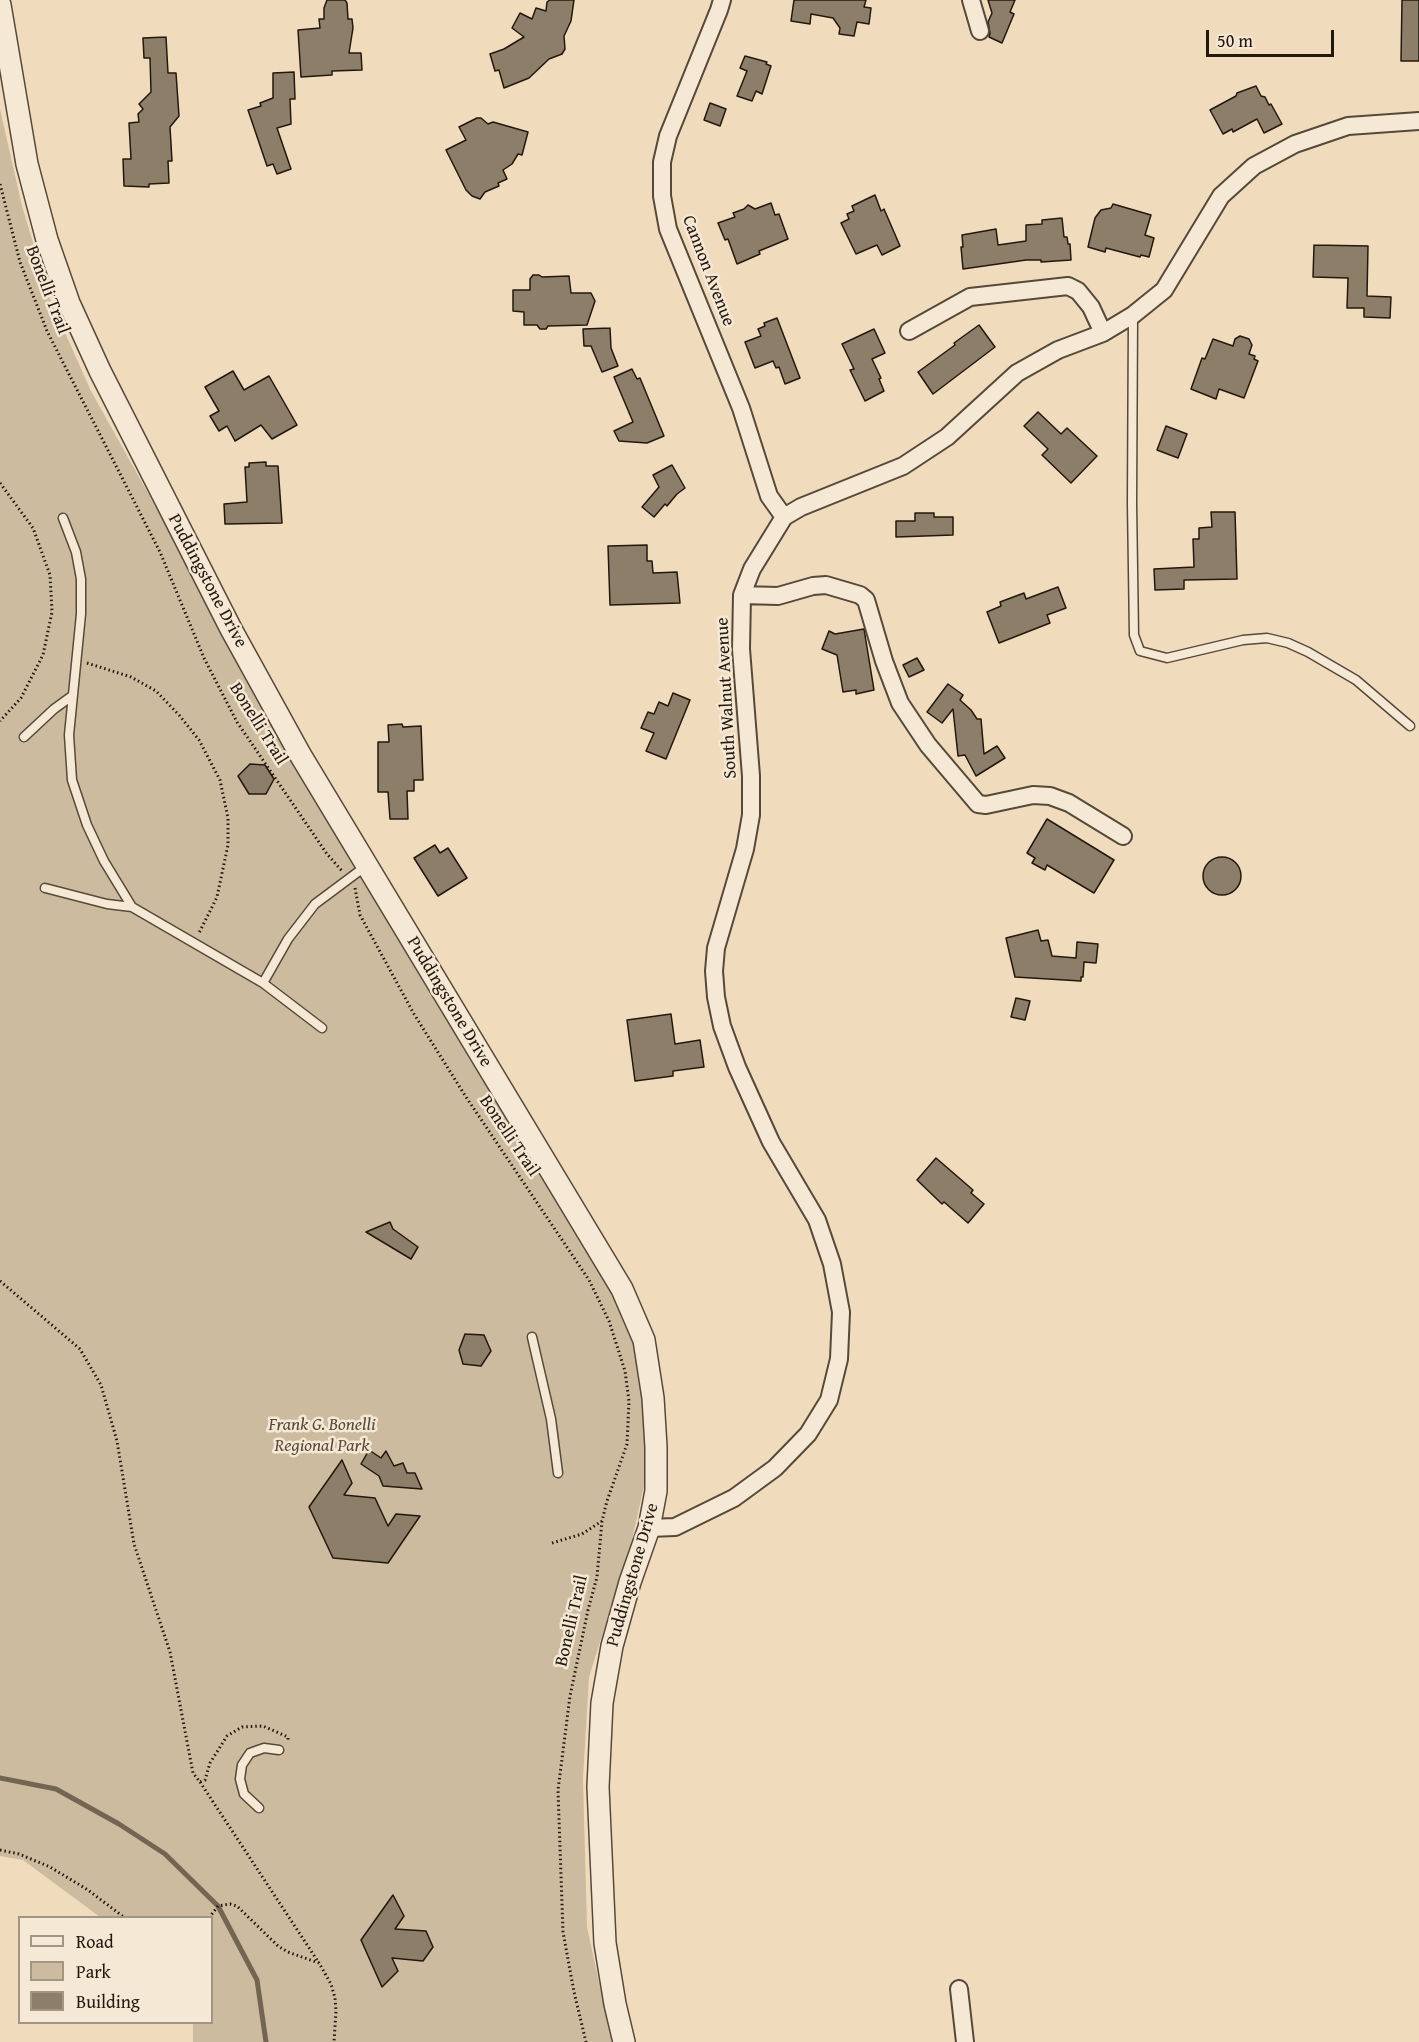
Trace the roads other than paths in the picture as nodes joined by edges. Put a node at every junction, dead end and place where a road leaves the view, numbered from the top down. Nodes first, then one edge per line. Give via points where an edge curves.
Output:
1 (722, 0) edge
2 (971, 0) edge
3 (0, 5) edge
4 (980, 31) dead end
5 (1419, 121) edge
6 (1133, 315) junction
7 (909, 331) dead end
8 (1103, 333) junction
9 (784, 517) junction
10 (63, 518) dead end
11 (742, 595) junction
12 (72, 696) junction
13 (1410, 726) dead end
14 (24, 737) dead end
15 (1123, 836) dead end
16 (366, 866) junction
17 (45, 888) dead end
18 (132, 907) junction
19 (263, 982) junction
20 (322, 1028) dead end
21 (532, 1337) dead end
22 (558, 1473) dead end
23 (650, 1528) junction
24 (279, 1750) dead end
25 (259, 1808) dead end
26 (958, 1989) dead end
27 (624, 2042) edge
28 (965, 2042) edge

1 - 9 street, Cannon Avenue via 668,136 662,162 662,196 668,229 741,408 769,496
2 - 4 street
3 - 16 street, Puddingstone Drive via 27,164 69,303 226,619
5 - 6 street via 1348,126 1295,144 1254,166 1221,196 1164,290
6 - 8 street
6 - 13 lane via 1134,635 1140,651 1167,658 1243,640 1267,638 1288,643 1356,680
7 - 8 street via 970,297 1068,286 1091,307
8 - 9 street via 1058,350 1017,373 947,437 903,466
9 - 11 street, South Walnut Avenue via 752,569
10 - 12 lane via 81,579
11 - 15 street via 778,596 826,585 860,595 866,600 900,703 928,745 978,804 1050,796
11 - 23 street, South Walnut Avenue via 741,649 751,815 716,948 716,997 737,1066 771,1142 817,1220 832,1264 841,1312 839,1359 829,1400 808,1434 775,1468 734,1498 675,1527
12 - 14 lane
12 - 18 lane via 72,780 104,861
16 - 19 lane via 315,904 288,939
16 - 23 street, Puddingstone Drive via 622,1288 644,1340 654,1398 656,1491
17 - 18 lane
18 - 19 lane
19 - 20 lane
21 - 22 lane via 551,1419
23 - 27 street, Puddingstone Drive via 612,1646 602,1703 600,1869 605,1943
24 - 25 lane via 264,1748 250,1753 242,1765 244,1794
26 - 28 street

